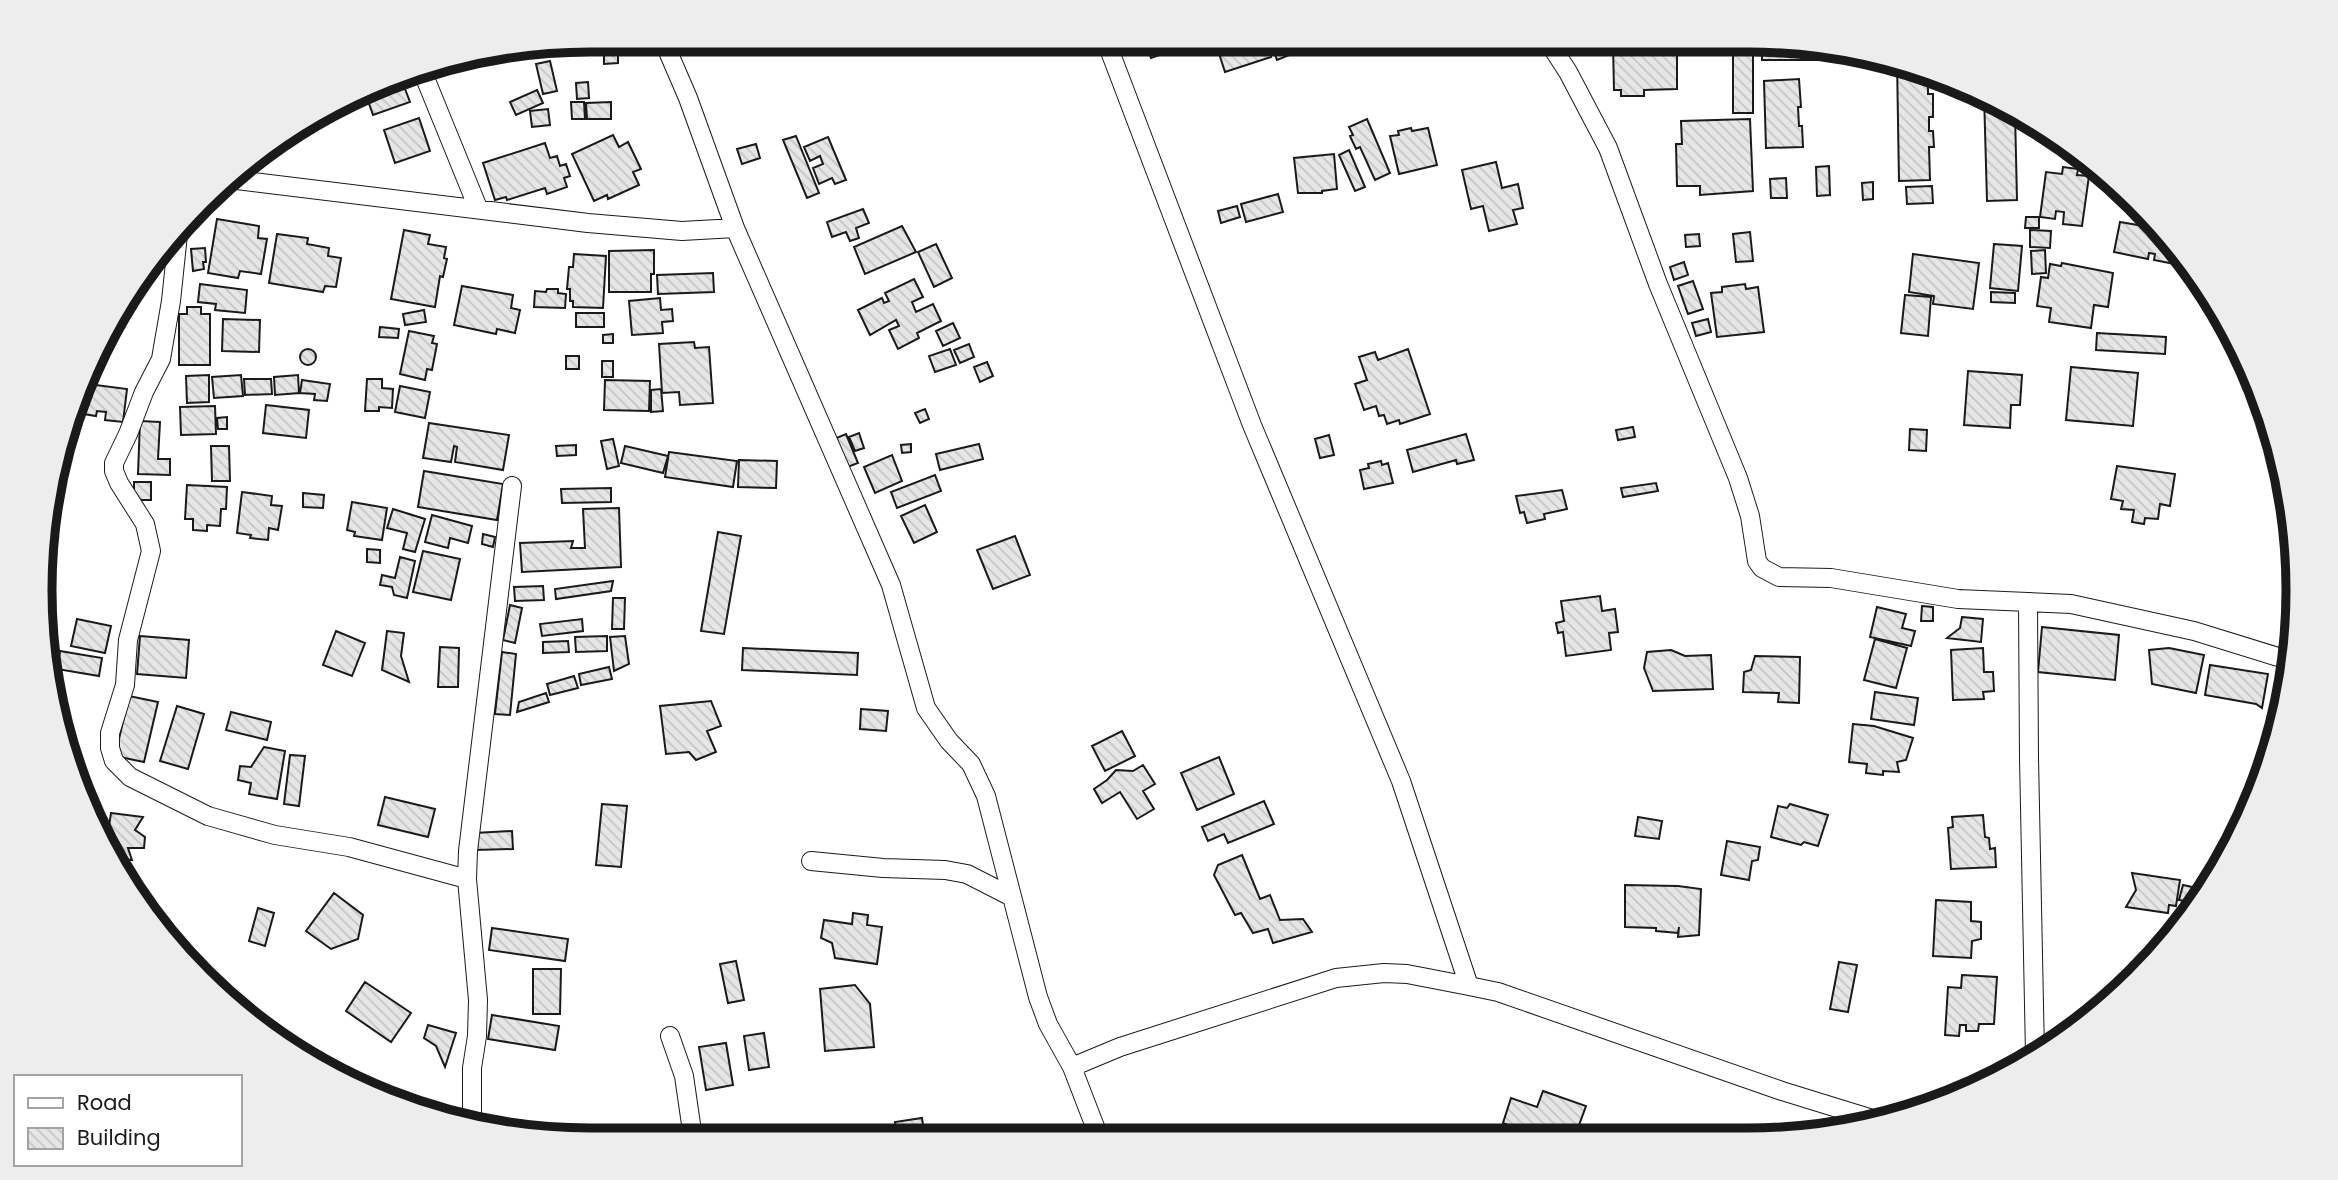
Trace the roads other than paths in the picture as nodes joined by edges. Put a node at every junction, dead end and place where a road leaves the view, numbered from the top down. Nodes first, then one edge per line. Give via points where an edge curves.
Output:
1 (668, 52) edge
2 (1110, 52) edge
3 (1555, 52) edge
4 (425, 79) edge
5 (243, 181) edge
6 (478, 208) junction
7 (736, 228) junction
8 (177, 247) edge
9 (512, 486) dead end
10 (2028, 603) junction
11 (2281, 658) edge
12 (811, 861) dead end
13 (467, 879) junction
14 (1012, 897) junction
15 (1469, 986) junction
16 (670, 1036) dead end
17 (2035, 1044) edge
18 (1072, 1067) junction
19 (472, 1114) edge
20 (1861, 1115) edge
21 (692, 1128) edge
22 (1096, 1128) edge

1 - 7 street
2 - 15 street via 1251,425 1401,781
3 - 10 street via 1608,148 1738,478 1762,568 1779,577 1831,578 1958,599
4 - 6 street
5 - 6 street
6 - 7 street via 682,231
7 - 14 street via 891,585 926,708 971,764 986,796
8 - 13 street via 161,359 114,463 119,483 145,524 151,551 128,640 125,685 110,733 114,761 130,776 208,816
9 - 13 street
10 - 11 street via 2071,604 2194,631
10 - 17 street
12 - 14 street via 945,870 967,874
13 - 19 street via 478,1000
14 - 18 street via 1038,997
15 - 18 street via 1407,974 1335,978 1119,1047
15 - 20 street
16 - 21 street via 684,1076
18 - 22 street

